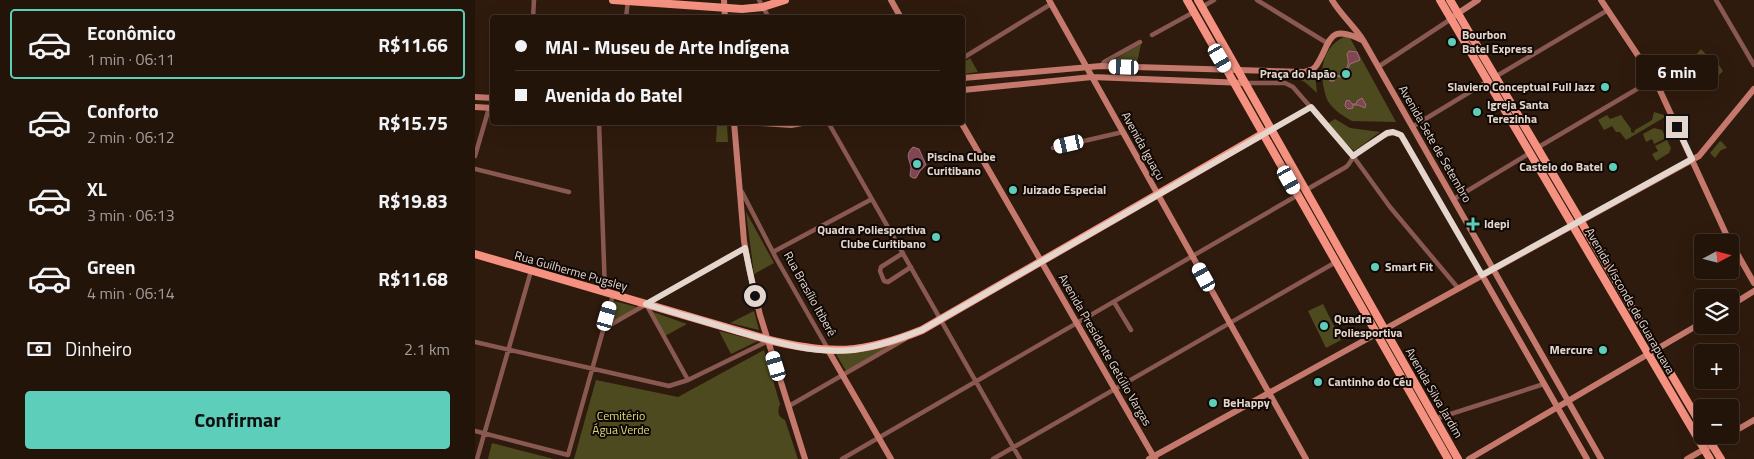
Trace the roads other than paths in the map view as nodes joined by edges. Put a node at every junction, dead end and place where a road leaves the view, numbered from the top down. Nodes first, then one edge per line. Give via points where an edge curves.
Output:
1 (534, 0) edge
2 (613, 0) edge
3 (628, 0) edge
4 (724, 0) edge
5 (785, 0) edge
6 (891, 0) edge
7 (1187, 0) edge
8 (1214, 0) edge
9 (1257, 0) edge
10 (1332, 0) edge
11 (1440, 0) edge
12 (1450, 0) edge
13 (1478, 0) edge
14 (1601, 0) edge
15 (1716, 0) edge
16 (1052, 1) edge
17 (761, 4) edge
18 (1200, 4) edge
19 (724, 9) junction
20 (1608, 10) junction
21 (1194, 12) junction
22 (1458, 14) junction
23 (533, 15) edge
24 (626, 15) edge
25 (725, 15) edge
26 (767, 15) edge
27 (899, 15) edge
28 (1451, 19) junction
29 (1152, 35) dead end
30 (1363, 40) junction
31 (1141, 42) dead end
32 (1327, 42) junction
33 (1475, 42) junction
34 (1223, 44) junction
35 (965, 57) edge
36 (1220, 58) junction
37 (1474, 59) junction
38 (1754, 65) edge
39 (1101, 66) junction
40 (1086, 67) junction
41 (1378, 67) junction
42 (1228, 71) junction
43 (1238, 71) junction
44 (1092, 77) junction
45 (1107, 77) junction
46 (1495, 77) junction
47 (965, 78) edge
48 (1654, 79) junction
49 (1488, 81) junction
50 (1234, 82) junction
51 (1245, 82) junction
52 (1754, 89) edge
53 (965, 90) edge
54 (1099, 90) junction
55 (475, 97) edge
56 (490, 98) edge
57 (475, 107) edge
58 (1311, 107) junction
59 (490, 108) edge
60 (490, 111) edge
61 (1507, 114) junction
62 (1520, 119) junction
63 (599, 125) edge
64 (734, 125) edge
65 (831, 125) edge
66 (963, 125) edge
67 (1412, 127) junction
68 (1271, 129) junction
69 (1123, 132) junction
70 (1263, 134) junction
71 (1053, 148) dead end
72 (1537, 148) junction
73 (1530, 153) junction
74 (475, 156) edge
75 (1353, 156) junction
76 (1692, 159) junction
77 (1545, 161) junction
78 (475, 169) edge
79 (1542, 174) junction
80 (741, 190) junction
81 (1306, 190) junction
82 (569, 192) dead end
83 (1158, 194) junction
84 (1298, 195) junction
85 (872, 199) junction
86 (1454, 199) junction
87 (1580, 221) junction
88 (1572, 225) junction
89 (1726, 234) edge
90 (1332, 237) junction
91 (745, 248) junction
92 (1330, 251) junction
93 (773, 252) junction
94 (903, 253) junction
95 (475, 254) edge
96 (1739, 254) edge
97 (1192, 256) junction
98 (1739, 256) edge
99 (1601, 257) junction
100 (1041, 262) junction
101 (1336, 262) junction
102 (911, 267) junction
103 (1492, 269) junction
104 (531, 271) junction
105 (1600, 272) junction
106 (1754, 274) edge
107 (1482, 275) junction
108 (1345, 278) junction
109 (1754, 283) edge
110 (1458, 288) junction
111 (1363, 290) junction
112 (1754, 291) edge
113 (609, 293) junction
114 (1739, 300) edge
115 (1113, 302) junction
116 (646, 304) junction
117 (940, 319) junction
118 (1077, 323) junction
119 (1230, 323) junction
120 (1694, 327) edge
121 (603, 329) junction
122 (1384, 329) junction
123 (922, 330) junction
124 (1131, 330) dead end
125 (1377, 333) junction
126 (769, 340) junction
127 (475, 342) edge
128 (1656, 349) junction
129 (508, 350) junction
130 (829, 350) junction
131 (1648, 354) junction
132 (592, 369) junction
133 (843, 375) junction
134 (1413, 379) junction
135 (688, 380) junction
136 (976, 382) junction
137 (1544, 384) junction
138 (1667, 387) junction
139 (1115, 389) junction
140 (1408, 389) junction
141 (1679, 389) junction
142 (1269, 392) junction
143 (1568, 401) junction
144 (789, 406) junction
145 (1557, 407) junction
146 (1694, 413) edge
147 (1435, 419) junction
148 (1754, 420) edge
149 (1739, 429) edge
150 (475, 430) edge
151 (484, 433) junction
152 (879, 438) junction
153 (1712, 444) joint
154 (1013, 448) junction
155 (1704, 449) junction
156 (1152, 458) edge
157 (477, 459) edge
158 (805, 459) edge
159 (842, 459) edge
160 (891, 459) edge
161 (993, 459) edge
162 (1020, 459) edge
163 (1306, 459) edge
164 (1448, 459) edge
165 (1458, 459) edge
166 (1469, 459) edge
167 (1587, 459) edge
168 (1601, 459) edge
169 (1687, 459) edge
170 (1710, 459) edge
171 (1721, 459) edge

1 - 23 street
2 - 3 main road
3 - 19 main road
3 - 24 street
4 - 19 main road
5 - 17 main road
6 - 27 main road
7 - 21 main road, Avenida Silva Jardim
8 - 18 street
9 - 32 street
10 - 30 main road, Avenida Sete de Setembro
11 - 28 main road, Avenida Visconde de Guarapuava
12 - 22 main road, Avenida Visconde de Guarapuava
13 - 22 main road
14 - 20 main road
15 - 38 street
16 - 35 street
16 - 40 main road, Avenida Iguaçu
17 - 19 main road
17 - 26 street
18 - 34 main road, Avenida Silva Jardim
19 - 25 main road
20 - 46 street
20 - 48 main road
21 - 29 street
21 - 36 main road, Avenida Silva Jardim
22 - 28 main road
22 - 33 main road, Avenida Visconde de Guarapuava
28 - 37 main road, Avenida Visconde de Guarapuava
28 - 41 street
30 - 32 main road via 1343,33
30 - 41 main road, Avenida Sete de Setembro
31 - 39 street
32 - 43 main road via 1320,60 1309,71
33 - 37 main road
33 - 46 main road, Avenida Visconde de Guarapuava
34 - 36 main road
34 - 43 main road, Avenida Silva Jardim
36 - 42 main road, Avenida Silva Jardim
37 - 49 main road, Avenida Visconde de Guarapuava
39 - 40 main road
39 - 42 main road
40 - 44 main road, Avenida Iguaçu
40 - 47 main road
41 - 67 main road, Avenida Sete de Setembro
42 - 43 main road
42 - 50 main road, Avenida Silva Jardim
43 - 51 main road, Avenida Silva Jardim
44 - 45 main road
44 - 53 main road
44 - 54 main road, Avenida Iguaçu
45 - 50 main road
45 - 54 main road
46 - 62 main road, Avenida Visconde de Guarapuava
48 - 72 street
48 - 76 main road
49 - 61 main road, Avenida Visconde de Guarapuava
49 - 67 street
50 - 51 main road
50 - 70 main road, Avenida Silva Jardim
51 - 58 street via 1290,84
51 - 68 main road, Avenida Silva Jardim
52 - 76 main road via 1703,152
54 - 69 main road, Avenida Iguaçu
55 - 56 main road
57 - 59 main road
58 - 68 street
58 - 75 street
60 - 74 street
61 - 62 main road
61 - 73 main road, Avenida Visconde de Guarapuava
62 - 72 main road, Avenida Visconde de Guarapuava
63 - 113 street
64 - 80 main road
65 - 85 street
66 - 100 main road, Avenida Presidente Getúlio Vargas
67 - 86 main road, Avenida Sete de Setembro
68 - 70 main road, Rua Guilherme Pugsley
68 - 81 main road, Avenida Silva Jardim
69 - 71 street
69 - 83 main road, Avenida Iguaçu
70 - 83 main road, Rua Guilherme Pugsley
70 - 84 main road, Avenida Silva Jardim
72 - 77 main road, Avenida Visconde de Guarapuava
73 - 79 main road, Avenida Visconde de Guarapuava
73 - 86 street
75 - 81 street via 1346,167
75 - 107 street, Avenida Sete de Setembro via 1387,133 1398,133
75 - 110 street via 1390,207
76 - 87 main road
76 - 89 main road
77 - 79 main road
77 - 87 main road, Avenida Visconde de Guarapuava
78 - 82 street
79 - 88 main road, Avenida Visconde de Guarapuava
80 - 91 main road
80 - 93 street, Rua Brasílio Itiberê
81 - 90 main road, Avenida Silva Jardim
83 - 97 main road, Avenida Iguaçu
83 - 100 main road, Rua Guilherme Pugsley
84 - 92 main road, Avenida Silva Jardim
84 - 97 street
85 - 93 street
85 - 94 street
86 - 103 main road, Avenida Sete de Setembro
87 - 88 main road
87 - 99 main road, Avenida Visconde de Guarapuava
88 - 103 main road
88 - 105 main road, Avenida Visconde de Guarapuava
90 - 92 main road
90 - 111 main road, Avenida Silva Jardim
91 - 116 street
91 - 126 main road
92 - 101 main road, Avenida Silva Jardim
93 - 130 street, Rua Brasílio Itiberê
94 - 102 street
94 - 102 street via 881,267 884,281 888,282
95 - 104 main road, Rua Guilherme Pugsley
96 - 106 main road
97 - 115 street
97 - 119 main road, Avenida Iguaçu
98 - 109 main road
99 - 105 main road
99 - 128 main road, Avenida Visconde de Guarapuava
100 - 117 main road, Rua Guilherme Pugsley
100 - 118 main road, Avenida Presidente Getúlio Vargas
101 - 108 main road, Avenida Silva Jardim
101 - 119 street
102 - 117 street
103 - 107 main road
103 - 143 main road, Avenida Sete de Setembro
104 - 113 main road, Rua Guilherme Pugsley
104 - 129 street
105 - 131 main road, Avenida Visconde de Guarapuava
107 - 110 main road
107 - 137 main road, Avenida Sete de Setembro
108 - 111 main road
108 - 125 main road, Avenida Silva Jardim
110 - 122 main road
111 - 122 main road, Avenida Silva Jardim
112 - 114 main road
113 - 116 main road, Rua Guilherme Pugsley
113 - 121 street
115 - 118 street
115 - 124 street
116 - 121 street
116 - 126 main road, Rua Guilherme Pugsley
116 - 135 street
117 - 123 main road, Rua Guilherme Pugsley
117 - 136 street
118 - 136 street
118 - 139 main road, Avenida Presidente Getúlio Vargas
119 - 139 street
119 - 142 main road, Avenida Iguaçu
120 - 128 main road
121 - 132 street
122 - 125 main road
122 - 134 main road, Avenida Silva Jardim
123 - 130 main road, Rua Guilherme Pugsley via 876,346
123 - 133 street
125 - 140 main road, Avenida Silva Jardim
125 - 142 main road
126 - 130 main road, Rua Guilherme Pugsley
126 - 135 street
126 - 144 main road
127 - 129 street
128 - 131 main road
128 - 141 main road, Avenida Visconde de Guarapuava
129 - 132 street
129 - 151 street
130 - 133 main road, Rua Brasílio Itiberê
131 - 138 main road, Avenida Visconde de Guarapuava
131 - 143 main road
132 - 135 street via 665,386
132 - 151 street via 568,455
133 - 144 street
133 - 152 main road, Rua Brasílio Itiberê
134 - 140 main road
134 - 147 main road, Avenida Silva Jardim
136 - 152 street
136 - 154 street
137 - 145 main road, Avenida Sete de Setembro
137 - 147 street
138 - 141 main road
138 - 155 main road, Avenida Visconde de Guarapuava
139 - 154 street
139 - 156 main road, Avenida Presidente Getúlio Vargas
140 - 164 main road, Avenida Silva Jardim
141 - 146 main road, Avenida Visconde de Guarapuava
142 - 156 main road
142 - 163 main road, Avenida Iguaçu
143 - 145 main road
143 - 168 main road, Avenida Sete de Setembro
144 - 158 main road
145 - 166 main road
145 - 167 main road, Avenida Sete de Setembro
147 - 165 main road, Avenida Silva Jardim
148 - 149 main road
150 - 151 street
151 - 157 street
152 - 159 street
152 - 160 main road, Rua Brasílio Itiberê
153 - 155 main road
153 - 171 main road
154 - 161 street
154 - 162 street
155 - 169 main road
155 - 170 main road, Avenida Visconde de Guarapuava

